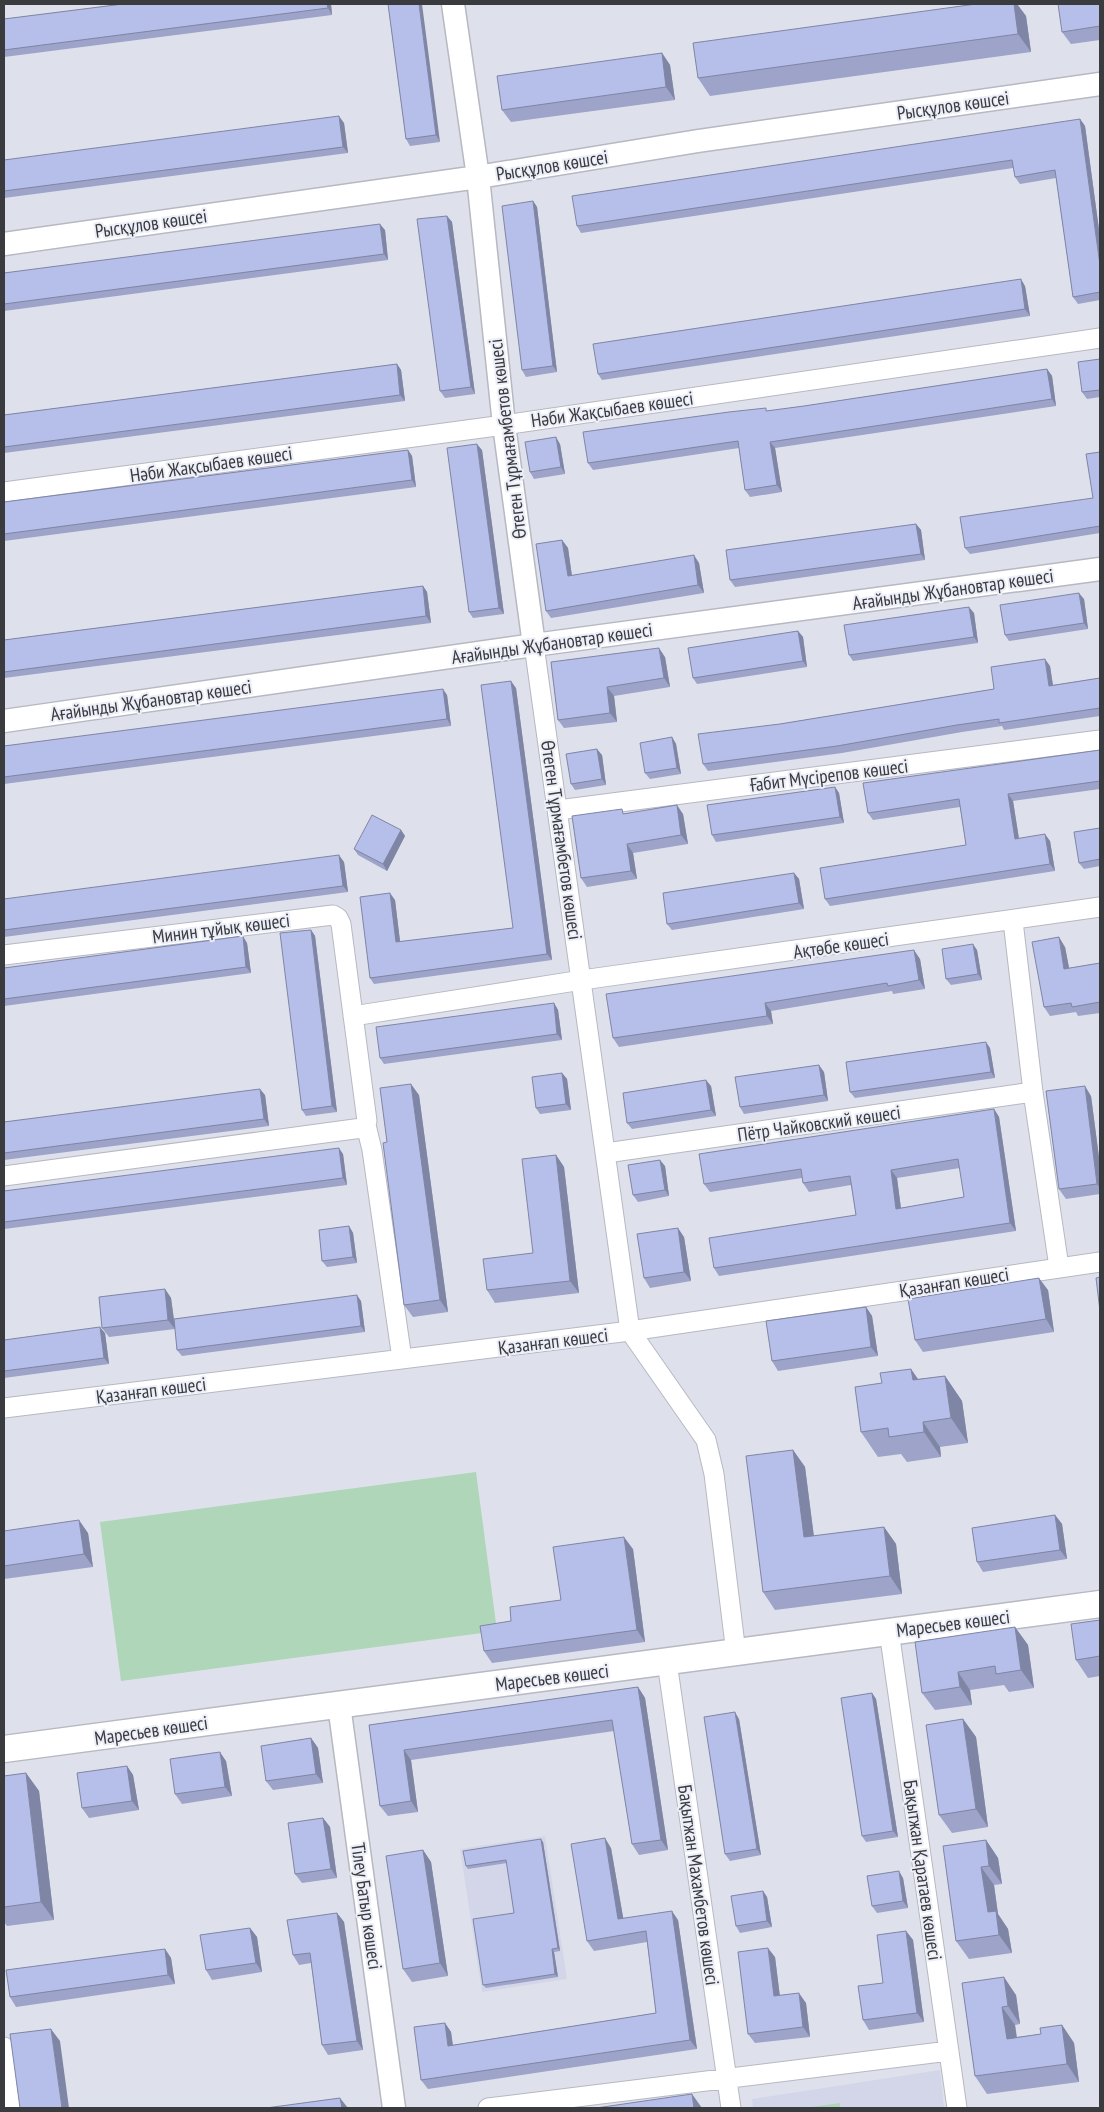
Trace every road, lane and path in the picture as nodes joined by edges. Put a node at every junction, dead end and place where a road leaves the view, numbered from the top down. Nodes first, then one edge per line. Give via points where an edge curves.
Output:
1 (453, 4) edge
2 (1100, 84) edge
3 (478, 177) junction
4 (4, 244) edge
5 (1100, 338) edge
6 (504, 425) junction
7 (4, 492) edge
8 (1100, 569) edge
9 (534, 645) junction
10 (4, 722) edge
11 (1100, 740) edge
12 (558, 810) junction
13 (1100, 907) edge
14 (1013, 921) junction
15 (4, 955) edge
16 (582, 980) junction
17 (353, 1016) junction
18 (1033, 1092) junction
19 (366, 1125) junction
20 (606, 1153) junction
21 (4, 1176) edge
22 (1100, 1262) edge
23 (1059, 1266) junction
24 (630, 1331) junction
25 (402, 1359) junction
26 (4, 1408) edge
27 (1100, 1604) edge
28 (889, 1631) junction
29 (736, 1653) junction
30 (667, 1662) junction
31 (339, 1705) junction
32 (4, 1749) edge
33 (4, 2047) edge
34 (949, 2051) junction
35 (727, 2078) junction
36 (12, 2108) edge
37 (394, 2108) edge
38 (488, 2108) edge
39 (731, 2108) edge
40 (957, 2108) edge

1 - 3 street, Өтеген Тұрмағамбетов көшесі
2 - 3 street, Рысқұлов көшсеі via 698,141
3 - 4 street, Рысқұлов көшсеі
3 - 6 street, Өтеген Тұрмағамбетов көшесі
5 - 6 street, Нәби Жақсыбаев көшесі
6 - 7 street, Нәби Жақсыбаев көшесі
6 - 9 street, Өтеген Тұрмағамбетов көшесі
8 - 9 street, Ағайынды Жұбановтар көшесі
9 - 10 street, Ағайынды Жұбановтар көшесі
9 - 12 street, Өтеген Тұрмағамбетов көшесі
11 - 12 street, Ғабит Мүсірепов көшесі
12 - 16 street, Өтеген Тұрмағамбетов көшесі
13 - 14 street, Ақтөбе көшесі
14 - 16 street, Ақтөбе көшесі
14 - 18 street
15 - 17 street, Минин тұйық көшесі via 328,914 338,918 341,924
16 - 17 street
16 - 20 street, Өтеген Тұрмағамбетов көшесі
17 - 19 street, Минин тұйық көшесі
18 - 20 street, Пётр Чайковский көшесі
18 - 23 street
19 - 21 street
19 - 25 street, Минин тұйық көшесі
20 - 24 street, Өтеген Тұрмағамбетов көшесі
22 - 23 street, Қазанғап көшесі
23 - 24 street, Қазанғап көшесі
24 - 25 street, Қазанғап көшесі
24 - 29 street, Өтеген Тұрмағамбетов көшесі via 706,1440 714,1474
25 - 26 street, Қазанғап көшесі
27 - 28 main road, Маресьев көшесі
28 - 29 main road, Маресьев көшесі
28 - 34 street, Бақытжан Қаратаев көшесі
29 - 30 main road, Маресьев көшесі
30 - 31 main road, Маресьев көшесі
30 - 35 street, Бақытжан Махамбетов көшесі
31 - 32 main road, Маресьев көшесі
31 - 37 street, Тілеу Батыр көшесі
33 - 36 street
34 - 35 street
34 - 40 street, Бақытжан Қаратаев көшесі
35 - 38 street
35 - 39 street, Бақытжан Махамбетов көшесі

